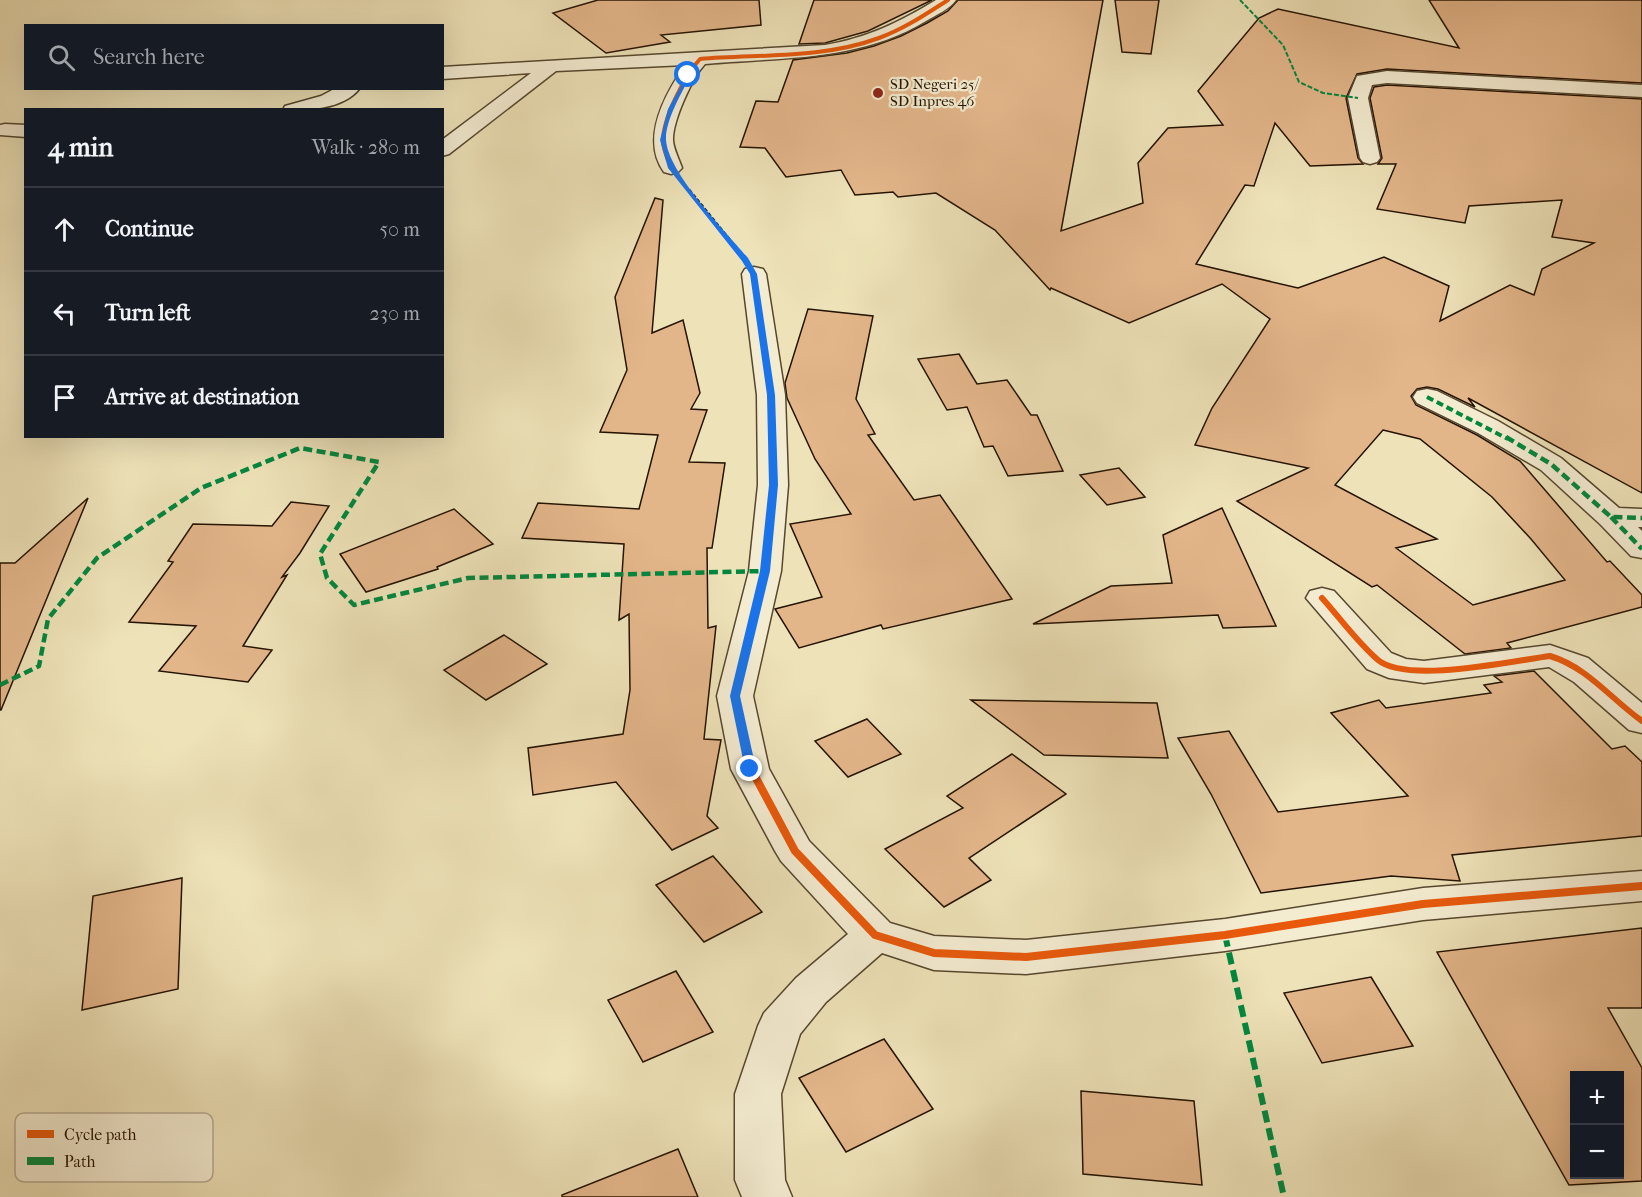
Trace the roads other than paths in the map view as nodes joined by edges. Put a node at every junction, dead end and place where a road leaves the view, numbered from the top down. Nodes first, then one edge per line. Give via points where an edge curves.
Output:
1 (948, 0) edge
2 (700, 59) junction
3 (550, 67) junction
4 (444, 73) edge
5 (347, 90) edge
6 (1642, 92) edge
7 (299, 108) edge
8 (5, 130) dead end
9 (24, 131) edge
10 (444, 148) edge
11 (1370, 158) dead end
12 (672, 168) road end
13 (754, 274) road end
14 (1427, 397) dead end
15 (1611, 517) junction
16 (1642, 519) edge
17 (1642, 549) edge
18 (1322, 598) dead end
19 (1642, 721) edge
20 (1642, 886) edge
21 (875, 935) junction
22 (767, 1197) edge

1 - 2 street via 897,30 867,42 833,50
2 - 3 street
2 - 12 street via 671,109 663,140
3 - 4 street
3 - 10 street
5 - 7 street
6 - 11 street via 1387,77 1364,80 1358,98
8 - 9 street
13 - 21 street via 771,395 773,485 765,571 735,696 750,769 795,851
14 - 15 street via 1551,464
15 - 16 street
15 - 17 street
18 - 19 street via 1379,661 1401,670 1424,672 1550,656 1565,659
20 - 21 street via 1423,904 1225,935 1026,957 934,953
21 - 22 street via 811,990 780,1026 758,1094 760,1180

